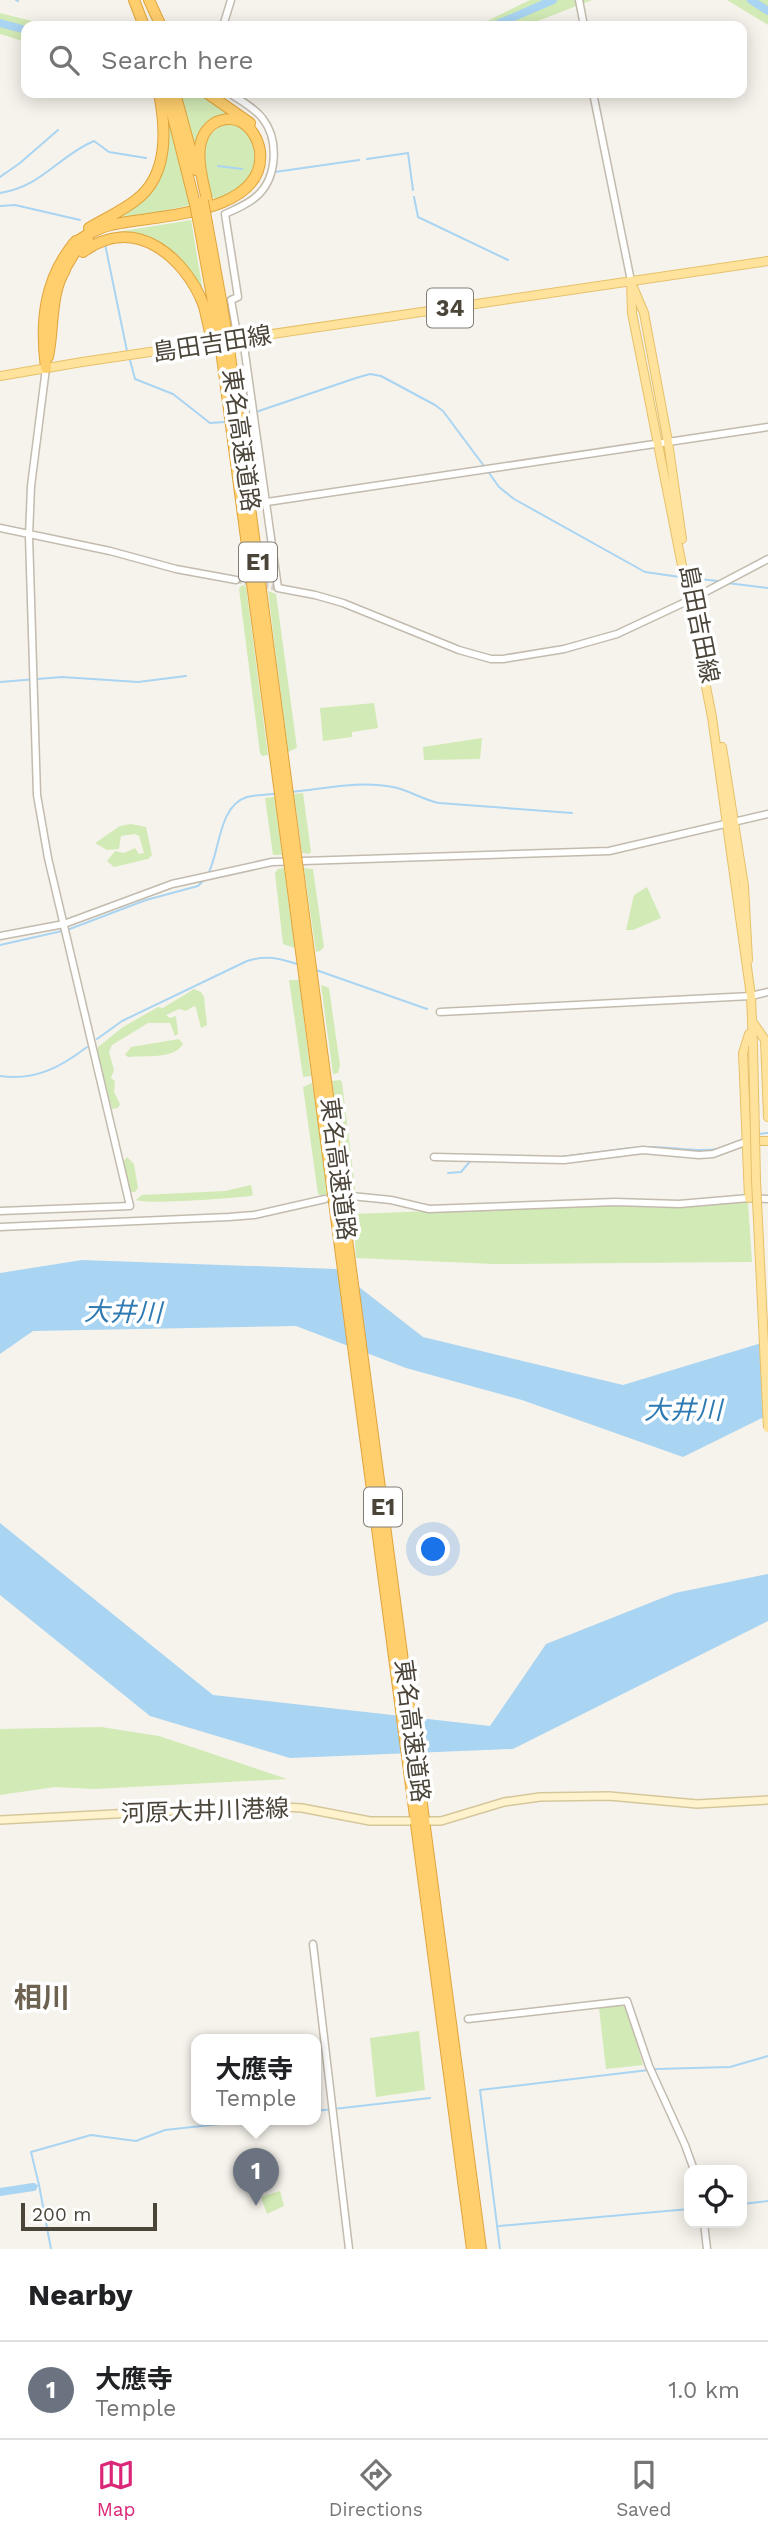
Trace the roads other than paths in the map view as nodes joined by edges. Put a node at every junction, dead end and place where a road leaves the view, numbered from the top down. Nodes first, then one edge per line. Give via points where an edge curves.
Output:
1 (134, 0) edge
2 (143, 0) edge
3 (149, 0) edge
4 (231, 0) edge
5 (579, 0) edge
6 (140, 21) edge
7 (150, 21) edge
8 (159, 21) edge
9 (225, 21) edge
10 (582, 21) edge
11 (159, 98) edge
12 (169, 98) edge
13 (176, 98) edge
14 (215, 98) edge
15 (236, 98) edge
16 (594, 98) edge
17 (201, 202) junction
18 (206, 223) junction
19 (73, 244) junction
20 (768, 261) edge
21 (63, 272) junction
22 (631, 281) junction
23 (213, 302) junction
24 (240, 340) junction
25 (221, 349) junction
26 (46, 368) junction
27 (0, 376) edge
28 (768, 427) edge
29 (668, 442) junction
30 (657, 443) junction
31 (267, 502) junction
32 (0, 528) edge
33 (29, 536) junction
34 (768, 559) edge
35 (687, 577) junction
36 (236, 580) tunnel mouth
37 (692, 599) junction
38 (282, 776) junction
39 (768, 814) edge
40 (732, 823) junction
41 (64, 924) junction
42 (0, 936) edge
43 (768, 992) edge
44 (751, 996) junction
45 (440, 1012) dead end
46 (752, 1021) junction
47 (768, 1117) edge
48 (748, 1138) junction
49 (768, 1141) edge
50 (434, 1157) dead end
51 (351, 1196) dead end
52 (749, 1198) junction
53 (325, 1199) dead end
54 (768, 1199) edge
55 (0, 1211) edge
56 (0, 1227) edge
57 (768, 1428) edge
58 (416, 1795) junction
59 (768, 1800) edge
60 (0, 1819) edge
61 (409, 1821) dead end
62 (427, 1821) dead end
63 (313, 1944) dead end
64 (468, 2019) dead end
65 (692, 2165) edge
66 (705, 2228) edge
67 (349, 2249) edge
68 (472, 2249) edge
69 (481, 2249) edge
70 (707, 2249) edge

1 - 6 highway
2 - 7 highway
3 - 8 highway
4 - 9 street
5 - 10 street
11 - 19 highway via 163,145 153,181 134,202 89,228
12 - 17 highway, 東名高速道路 / E1
13 - 17 highway, 東名高速道路 / E1
14 - 21 highway via 258,134 264,158 255,184 218,208 93,236 75,252
15 - 24 street via 263,119 273,148 271,174 260,193 225,214 239,297 231,300
16 - 22 street
17 - 18 highway, 東名高速道路 / E1, bridge
17 - 19 highway via 202,138 217,122 239,121 253,132 260,150 256,175 241,192 219,204 105,227
18 - 23 highway, 東名高速道路 / E1
18 - 23 highway, 東名高速道路 / E1 via 214,259
19 - 26 highway via 58,264 49,288 42,335
20 - 22 main road, 島田吉田線 / 34
21 - 23 highway via 97,242 139,240 160,248 181,265
21 - 26 highway
22 - 24 main road, 島田吉田線 / 34
22 - 29 main road, 島田吉田線 via 643,313
22 - 30 main road, 島田吉田線 via 632,313
23 - 25 highway, 東名高速道路 / E1, bridge
23 - 25 highway, bridge
24 - 26 main road, 島田吉田線 / 34
24 - 31 street
25 - 38 highway, 東名高速道路 / E1
25 - 38 highway, 東名高速道路 / E1
26 - 27 main road, 島田吉田線 / 34
26 - 33 street
28 - 29 street
29 - 30 street
29 - 35 main road, 島田吉田線
30 - 31 street
30 - 35 main road, 島田吉田線
31 - 37 street via 278,589 343,603 491,659 532,656 606,639
32 - 33 street
33 - 36 street
33 - 41 street via 40,821
34 - 37 street
35 - 37 main road, 島田吉田線
37 - 40 main road, 島田吉田線
38 - 58 highway, 東名高速道路 / E1, bridge
39 - 40 street
40 - 41 street via 609,851 272,862 161,888
40 - 44 main road, 島田吉田線 via 745,899
41 - 42 street
41 - 55 street via 130,1206
43 - 44 street
44 - 45 street
44 - 46 main road, 島田吉田線
46 - 47 main road via 765,1040
46 - 48 main road via 743,1053
46 - 57 main road, 島田吉田線, bridge
48 - 49 main road
48 - 50 street via 721,1152 698,1155 643,1150 564,1160
48 - 52 main road
51 - 52 street via 429,1209 679,1204
52 - 54 street
53 - 56 street via 254,1215
58 - 68 highway, 東名高速道路 / E1
58 - 69 highway, 東名高速道路 / E1
59 - 62 main road via 697,1804 609,1796 540,1797
60 - 61 main road, 河原大井川港線 via 269,1807 302,1808 370,1821
63 - 67 street
64 - 65 street via 627,2001 649,2066
66 - 70 street

